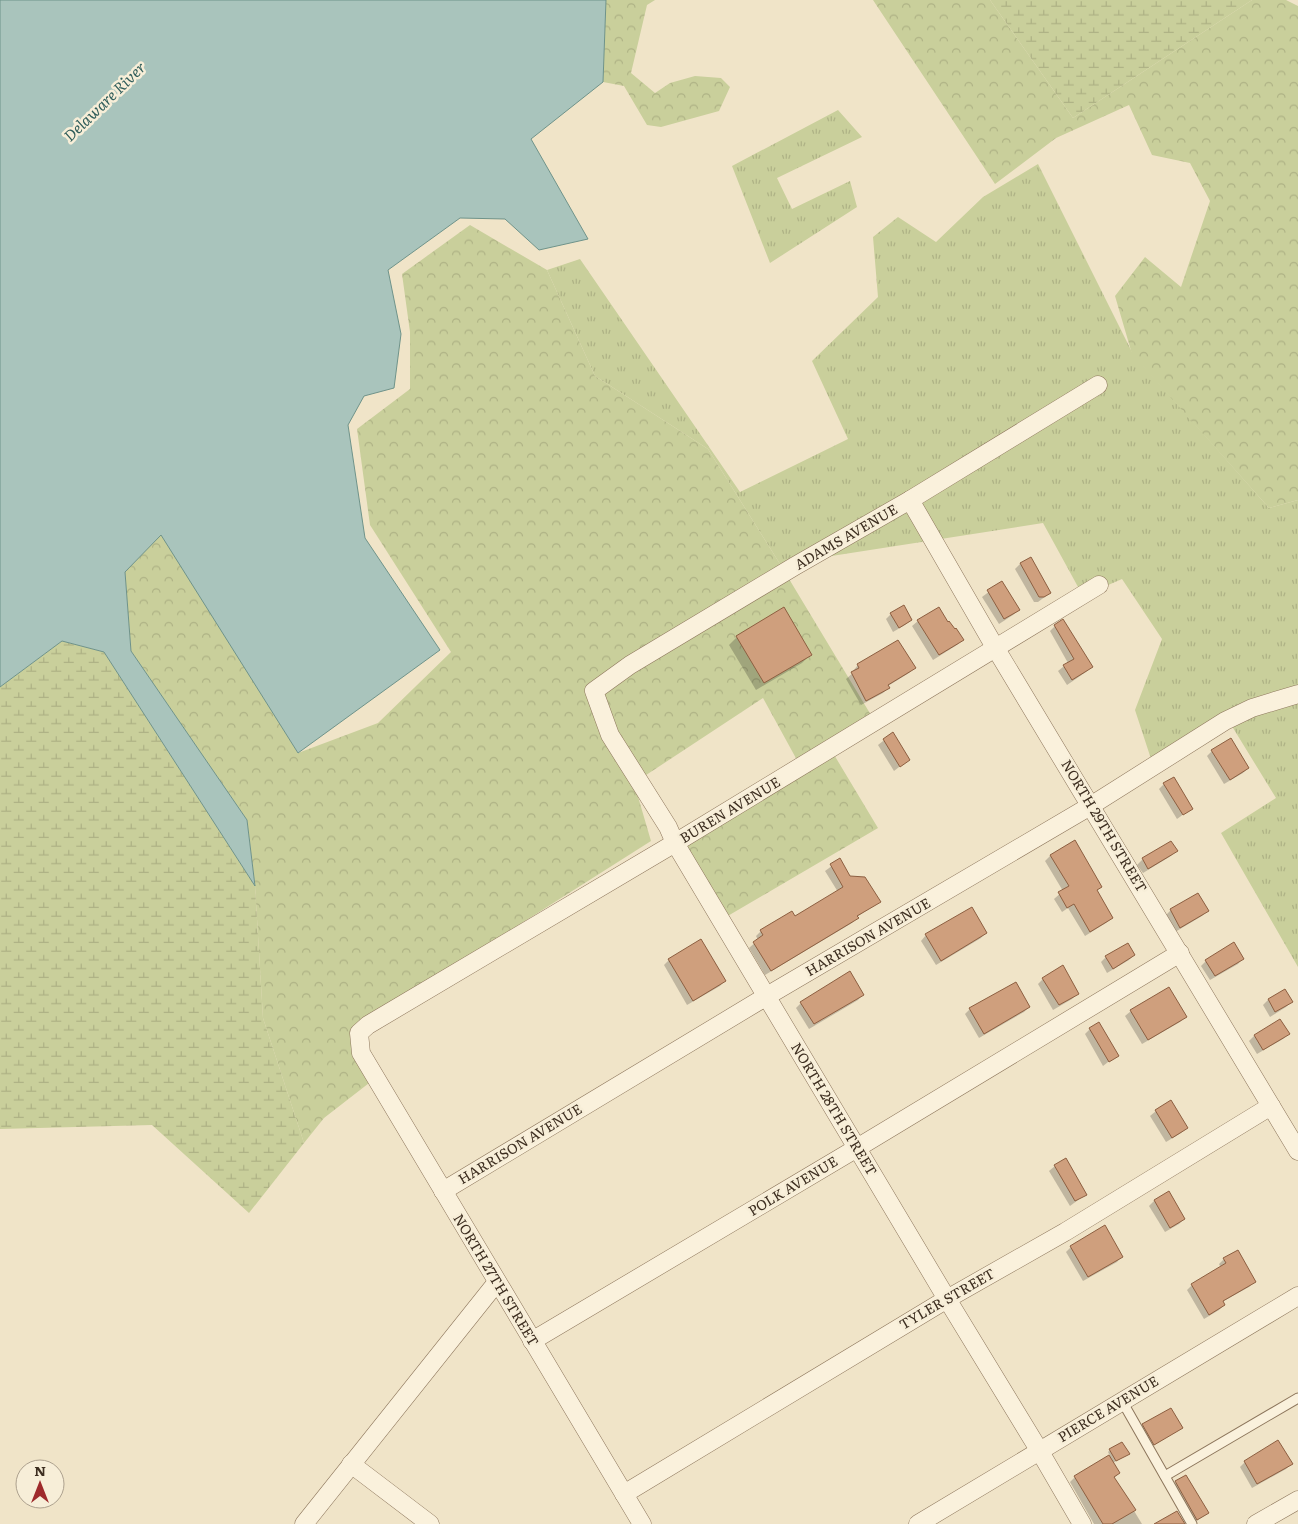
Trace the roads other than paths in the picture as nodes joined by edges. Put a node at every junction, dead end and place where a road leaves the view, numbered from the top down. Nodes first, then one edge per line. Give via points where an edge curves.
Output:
1 (1098, 385) dead end
2 (910, 500) junction
3 (1099, 585) dead end
4 (996, 649) junction
5 (594, 691) joint
6 (1298, 694) edge
7 (1092, 805) junction
8 (675, 843) junction
9 (1180, 953) junction
10 (767, 996) junction
11 (359, 1033) joint
12 (1272, 1106) junction
13 (857, 1148) junction
14 (1298, 1151) edge
15 (443, 1191) junction
16 (497, 1282) junction
17 (1298, 1296) edge
18 (946, 1299) junction
19 (532, 1341) junction
20 (1298, 1398) edge
21 (1122, 1401) junction
22 (1039, 1450) junction
23 (352, 1464) junction
24 (1165, 1476) junction
25 (624, 1494) junction
26 (1298, 1500) edge
27 (304, 1524) edge
28 (430, 1524) edge
29 (642, 1524) edge
30 (918, 1524) edge
31 (1082, 1524) edge
32 (1192, 1524) edge
33 (1256, 1524) edge

1 - 2 street, ADAMS AVENUE
2 - 4 street, NORTH 29TH STREET
2 - 5 street, ADAMS AVENUE via 638,660
3 - 4 street, BUREN AVENUE
4 - 7 street, NORTH 29TH STREET
4 - 8 street, BUREN AVENUE
5 - 8 street, NORTH 28TH STREET via 610,735
6 - 7 street, HARRISON AVENUE via 1252,708 1226,721
7 - 9 street, NORTH 29TH STREET
7 - 10 street, HARRISON AVENUE
8 - 10 street, NORTH 28TH STREET
8 - 11 street, BUREN AVENUE
9 - 12 street, NORTH 29TH STREET
9 - 13 street, POLK AVENUE
10 - 13 street, NORTH 28TH STREET
10 - 15 street, HARRISON AVENUE
11 - 15 street, NORTH 27TH STREET via 361,1053
12 - 14 street, NORTH 29TH STREET
12 - 18 street, TYLER STREET
13 - 18 street, NORTH 28TH STREET
13 - 19 street, POLK AVENUE
15 - 16 street, NORTH 27TH STREET
16 - 19 street, NORTH 27TH STREET
16 - 23 street
17 - 21 street, PIERCE AVENUE
18 - 22 street, NORTH 28TH STREET
18 - 25 street, TYLER STREET
19 - 25 street, NORTH 27TH STREET
20 - 24 lane
21 - 22 street, PIERCE AVENUE
21 - 24 lane
22 - 30 street, PIERCE AVENUE
22 - 31 street, NORTH 28TH STREET
23 - 27 street
23 - 28 street
24 - 32 lane
25 - 29 street, NORTH 27TH STREET
26 - 33 street

